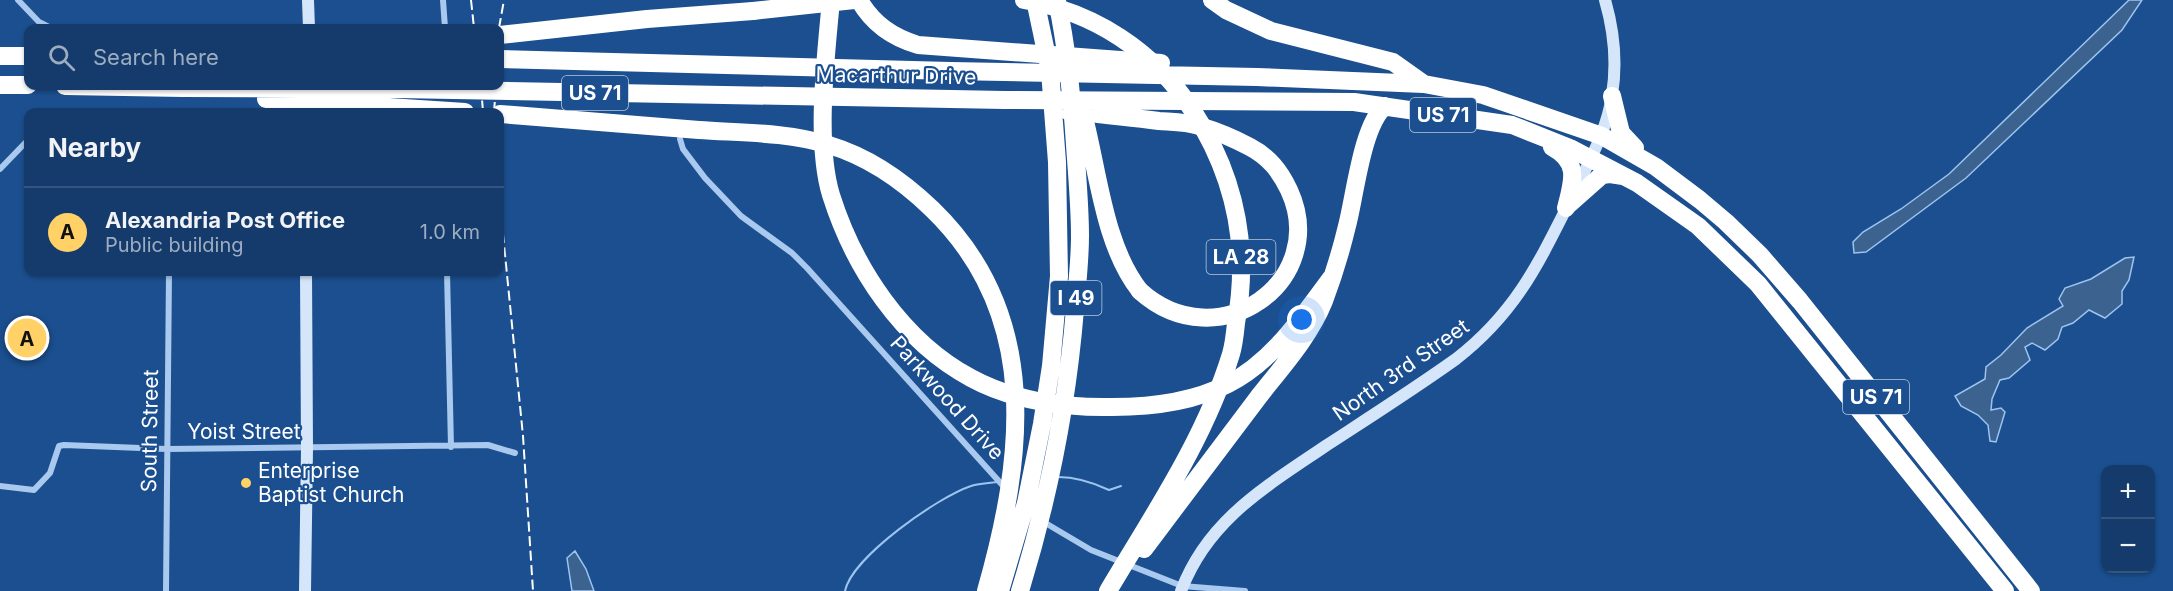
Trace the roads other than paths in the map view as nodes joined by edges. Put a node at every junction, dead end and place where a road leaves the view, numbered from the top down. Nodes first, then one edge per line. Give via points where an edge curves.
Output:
1 (18, 0) edge
2 (309, 0) edge
3 (443, 0) edge
4 (723, 0) edge
5 (831, 0) edge
6 (854, 0) edge
7 (859, 0) edge
8 (1024, 0) edge
9 (1035, 0) edge
10 (1057, 0) edge
11 (1212, 0) edge
12 (1605, 0) edge
13 (647, 19) junction
14 (43, 24) edge
15 (309, 24) edge
16 (445, 24) edge
17 (504, 34) edge
18 (0, 56) edge
19 (24, 56) edge
20 (504, 59) edge
21 (1068, 60) junction
22 (1050, 71) junction
23 (1257, 77) junction
24 (1424, 84) junction
25 (0, 85) edge
26 (24, 85) edge
27 (199, 90) edge
28 (307, 90) edge
29 (446, 90) edge
30 (453, 90) edge
31 (446, 94) dead end
32 (1612, 96) junction
33 (1006, 100) junction
34 (446, 104) dead end
35 (1385, 105) junction
36 (306, 108) edge
37 (403, 108) edge
38 (446, 108) edge
39 (504, 114) edge
40 (1512, 125) junction
41 (1602, 136) junction
42 (680, 139) dead end
43 (24, 144) edge
44 (1591, 158) junction
45 (0, 169) edge
46 (1628, 178) junction
47 (1706, 205) junction
48 (1566, 208) junction
49 (169, 276) edge
50 (306, 276) edge
51 (447, 276) edge
52 (1331, 278) junction
53 (451, 447) junction
54 (307, 448) junction
55 (166, 449) junction
56 (515, 453) dead end
57 (0, 486) edge
58 (1028, 510) dead end
59 (1035, 516) dead end
60 (1182, 589) edge
61 (166, 591) edge
62 (305, 591) edge
63 (986, 591) edge
64 (1000, 591) edge
65 (1020, 591) edge
66 (1110, 591) edge
67 (1245, 591) edge
68 (2005, 591) edge
69 (2031, 591) edge

1 - 14 street
2 - 15 main road
3 - 16 street
4 - 13 highway
5 - 52 highway via 824,145 830,192 839,217 882,298 941,358 973,380 1059,405 1130,407 1197,396 1228,384 1267,355 1303,317
6 - 13 highway, bridge
7 - 23 highway via 884,30 918,45 1224,68
8 - 22 highway, bridge
8 - 66 highway, LA 28, bridge via 1080,16 1116,34 1168,76 1219,157 1240,234 1242,293 1227,364 1193,444
9 - 22 highway, I 49, bridge
10 - 21 highway, I 49, bridge
11 - 24 highway via 1271,31 1393,62
12 - 32 main road, North 3rd Street via 1614,50
13 - 17 highway
18 - 19 highway
20 - 23 highway, Macarthur Drive / US 71, bridge
21 - 33 highway, bridge via 1083,116 1112,238 1123,266 1140,291 1173,313 1202,319 1233,315 1271,292 1289,264 1297,231 1294,206 1278,170 1262,154 1198,125 1031,107
21 - 65 highway, I 49, bridge via 1080,236 1070,370 1051,478
22 - 64 highway, I 49, bridge via 1057,162 1057,305 1036,459
23 - 24 highway, Macarthur Drive / US 71
24 - 41 highway, Macarthur Drive / US 71 via 1483,95
25 - 26 highway
27 - 37 highway, bridge via 265,99
28 - 36 main road
29 - 31 street
30 - 33 highway, Macarthur Drive / US 71, bridge
32 - 41 main road, North 3rd Street
32 - 47 highway via 1618,125 1628,141
33 - 35 highway, Macarthur Drive / US 71
34 - 38 street
35 - 40 highway, Macarthur Drive / US 71
35 - 52 highway via 1375,114 1367,136
39 - 63 highway, bridge via 761,133 829,145 880,166 943,219 988,285 1013,360 1016,410 1007,498
40 - 44 highway, Macarthur Drive / US 71
40 - 48 highway via 1567,158 1572,175
41 - 44 main road, North 3rd Street
41 - 47 highway, Macarthur Drive / US 71 via 1656,167
42 - 58 street, Parkwood Drive via 682,149 712,186 741,216 807,268
43 - 45 street
44 - 46 highway, Macarthur Drive / US 71
44 - 48 main road, North 3rd Street
46 - 48 highway via 1602,175
46 - 68 highway, Macarthur Drive / US 71 via 1698,226 1745,270
47 - 69 highway, US 71 via 1780,277
48 - 60 main road, North 3rd Street via 1515,301 1484,337 1249,498 1212,538
49 - 55 street, South Street
50 - 54 main road
51 - 53 street
52 - 66 highway, bridge via 1304,338
53 - 54 street, Yoist Street
53 - 56 street, Yoist Street via 488,445
54 - 55 street, Yoist Street
54 - 62 main road
55 - 57 street, Yoist Street via 59,446 50,473 34,490
55 - 61 street, South Street
59 - 60 street via 1091,550
60 - 67 street

